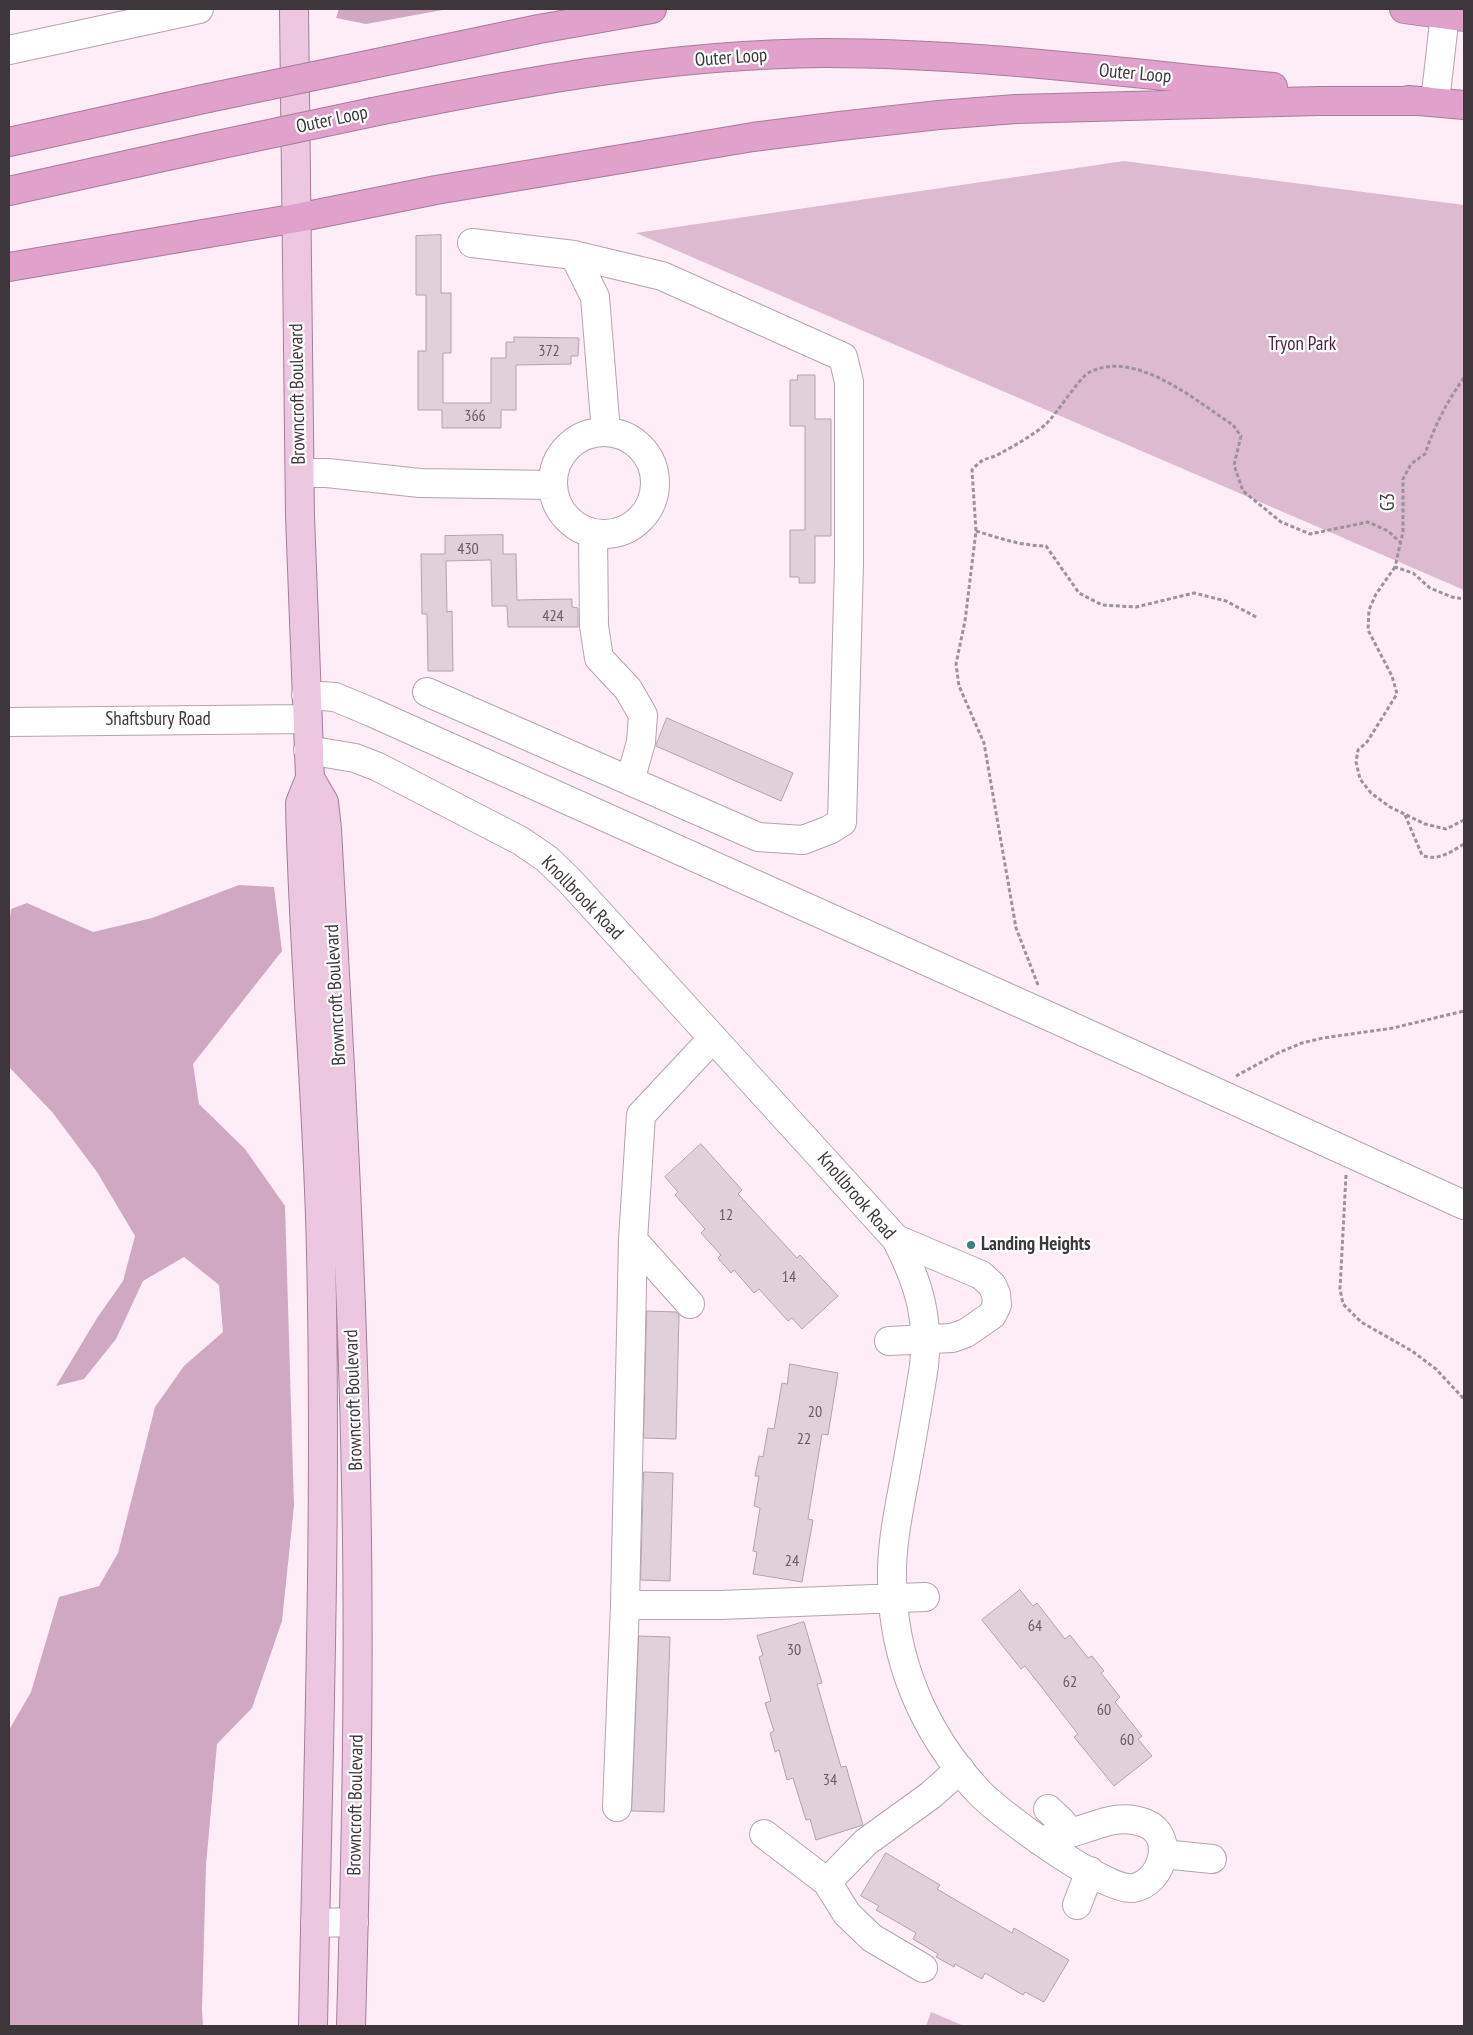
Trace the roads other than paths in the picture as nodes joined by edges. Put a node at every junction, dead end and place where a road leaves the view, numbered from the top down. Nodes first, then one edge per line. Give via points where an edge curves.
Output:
1 (200, 9) edge
2 (294, 9) edge
3 (543, 9) edge
4 (652, 9) edge
5 (1430, 12) edge
6 (118, 17) edge
7 (9, 50) edge
8 (377, 63) junction
9 (1430, 102) junction
10 (1464, 105) edge
11 (9, 142) edge
12 (9, 191) edge
13 (297, 218) junction
14 (472, 243) dead end
15 (574, 255) junction
16 (9, 267) edge
17 (606, 432) junction
18 (300, 473) junction
19 (553, 485) junction
20 (594, 533) junction
21 (427, 692) dead end
22 (306, 707) junction
23 (9, 722) edge
24 (308, 750) junction
25 (310, 778) junction
26 (630, 781) junction
27 (334, 962) junction
28 (308, 963) junction
29 (713, 1038) junction
30 (1464, 1205) edge
31 (896, 1239) junction
32 (633, 1240) junction
33 (690, 1304) dead end
34 (927, 1339) junction
35 (889, 1341) dead end
36 (925, 1597) dead end
37 (892, 1598) junction
38 (625, 1605) junction
39 (960, 1769) junction
40 (617, 1807) dead end
41 (1048, 1809) dead end
42 (764, 1834) dead end
43 (1052, 1837) junction
44 (1163, 1854) junction
45 (1212, 1859) dead end
46 (1090, 1871) junction
47 (827, 1882) junction
48 (1077, 1905) dead end
49 (354, 1922) junction
50 (315, 1923) junction
51 (923, 1968) dead end
52 (312, 2026) edge
53 (351, 2026) edge

1 - 6 street
2 - 13 main road, Browncroft Boulevard
3 - 8 highway
4 - 8 highway
5 - 9 street
6 - 7 street
8 - 11 highway, bridge
9 - 10 highway, Outer Loop
9 - 12 highway, Outer Loop, bridge via 965,59 823,54 726,57 541,79
9 - 13 highway via 1319,101 1055,108 907,118 753,137 411,194
13 - 16 highway
13 - 18 main road, Browncroft Boulevard
14 - 15 street
15 - 17 street via 595,297
15 - 26 street via 662,276 843,357 849,382 842,822 803,840 758,837
17 - 19 street via 590,434 568,447 555,468
17 - 20 street via 623,435 648,457 654,473 655,490 650,506 626,529 610,534
18 - 19 street via 420,483
18 - 22 main road, Browncroft Boulevard
19 - 20 street via 565,516 578,527
20 - 26 street via 594,626 599,658 628,689 643,715 641,742
21 - 26 street
22 - 23 street, Shaftsbury Road
22 - 24 main road, Browncroft Boulevard
22 - 30 street, Shaftsbury Road via 335,697 371,712
24 - 25 main road, Browncroft Boulevard
24 - 29 street, Knollbrook Road via 354,758 378,767 535,850 563,874
25 - 27 main road, Browncroft Boulevard via 324,802 326,816
25 - 28 main road, Browncroft Boulevard via 300,804
27 - 28 street
27 - 49 main road, Browncroft Boulevard via 356,1488
28 - 50 main road, Browncroft Boulevard via 320,1184 324,1396
29 - 31 street, Knollbrook Road
29 - 32 street via 641,1115
31 - 34 street, Knollbrook Road via 916,1282
31 - 34 street via 981,1275 996,1294 992,1315 966,1333 952,1338
32 - 33 street
32 - 38 street
34 - 35 street
34 - 37 street, Knollbrook Road via 896,1528
36 - 37 street
37 - 38 street via 721,1605
37 - 39 street, Knollbrook Road via 903,1664 915,1696
38 - 40 street
39 - 43 street, Knollbrook Road via 986,1800 1011,1821
39 - 47 street via 931,1795 866,1842
41 - 43 street via 1062,1822
42 - 47 street
43 - 44 street via 1109,1820 1140,1821 1151,1825 1164,1849
43 - 46 street, Knollbrook Road
44 - 45 street
44 - 46 street, Knollbrook Road via 1161,1866 1154,1877 1132,1888 1118,1886
46 - 48 street
47 - 51 street via 847,1914 872,1938
49 - 50 street
49 - 53 main road, Browncroft Boulevard
50 - 52 main road, Browncroft Boulevard

